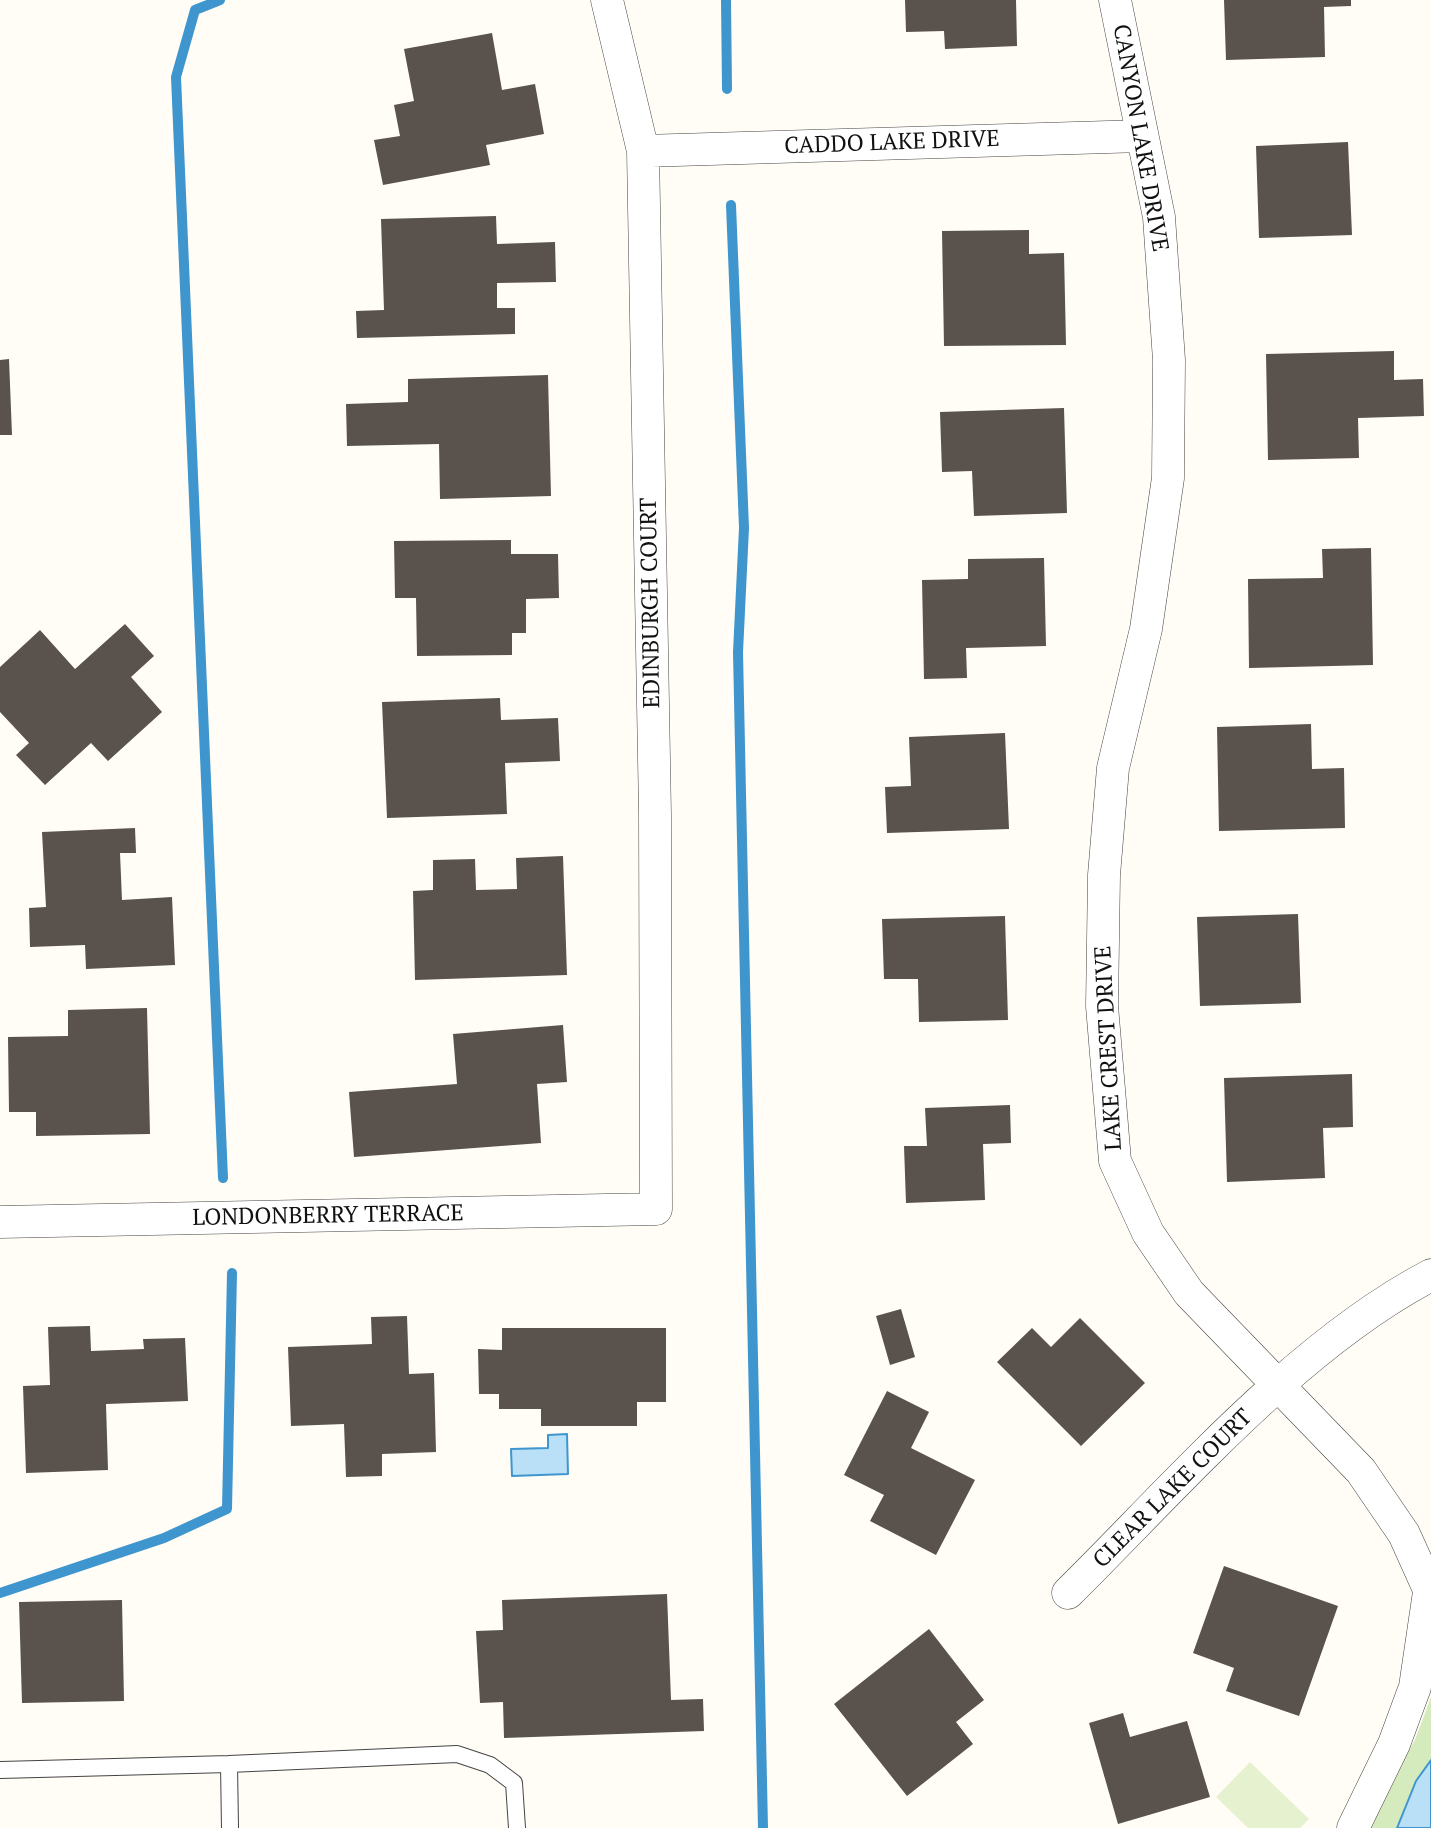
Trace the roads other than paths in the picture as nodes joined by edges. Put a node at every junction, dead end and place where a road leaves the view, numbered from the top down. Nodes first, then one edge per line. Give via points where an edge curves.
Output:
1 (607, 0) edge
2 (1115, 0) edge
3 (1142, 136) junction
4 (643, 151) junction
5 (1169, 360) joint
6 (656, 1209) joint
7 (0, 1222) edge
8 (1431, 1275) edge
9 (1278, 1384) junction
10 (1068, 1593) dead end
11 (1430, 1593) edge
12 (229, 1764) junction
13 (0, 1770) edge
14 (230, 1828) edge
15 (517, 1828) edge
16 (1353, 1828) edge

1 - 4 street, EDINBURGH COURT
2 - 3 street, CANYON LAKE DRIVE
3 - 4 street, CADDO LAKE DRIVE
3 - 5 street, CANYON LAKE DRIVE via 1159,217
4 - 6 street, EDINBURGH COURT via 655,800
5 - 9 street, LAKE CREST DRIVE via 1168,478 1146,629 1113,768 1104,875 1102,1006 1115,1161 1148,1233 1189,1293
6 - 7 street, LONDONBERRY TERRACE
8 - 9 street via 1391,1296
9 - 10 street, CLEAR LAKE COURT
9 - 11 street, LAKE CREST DRIVE via 1361,1471 1404,1534
11 - 16 street, LAKE CREST DRIVE via 1415,1687 1394,1744
12 - 13 lane
12 - 14 lane
12 - 15 lane via 457,1754 490,1765 514,1783

